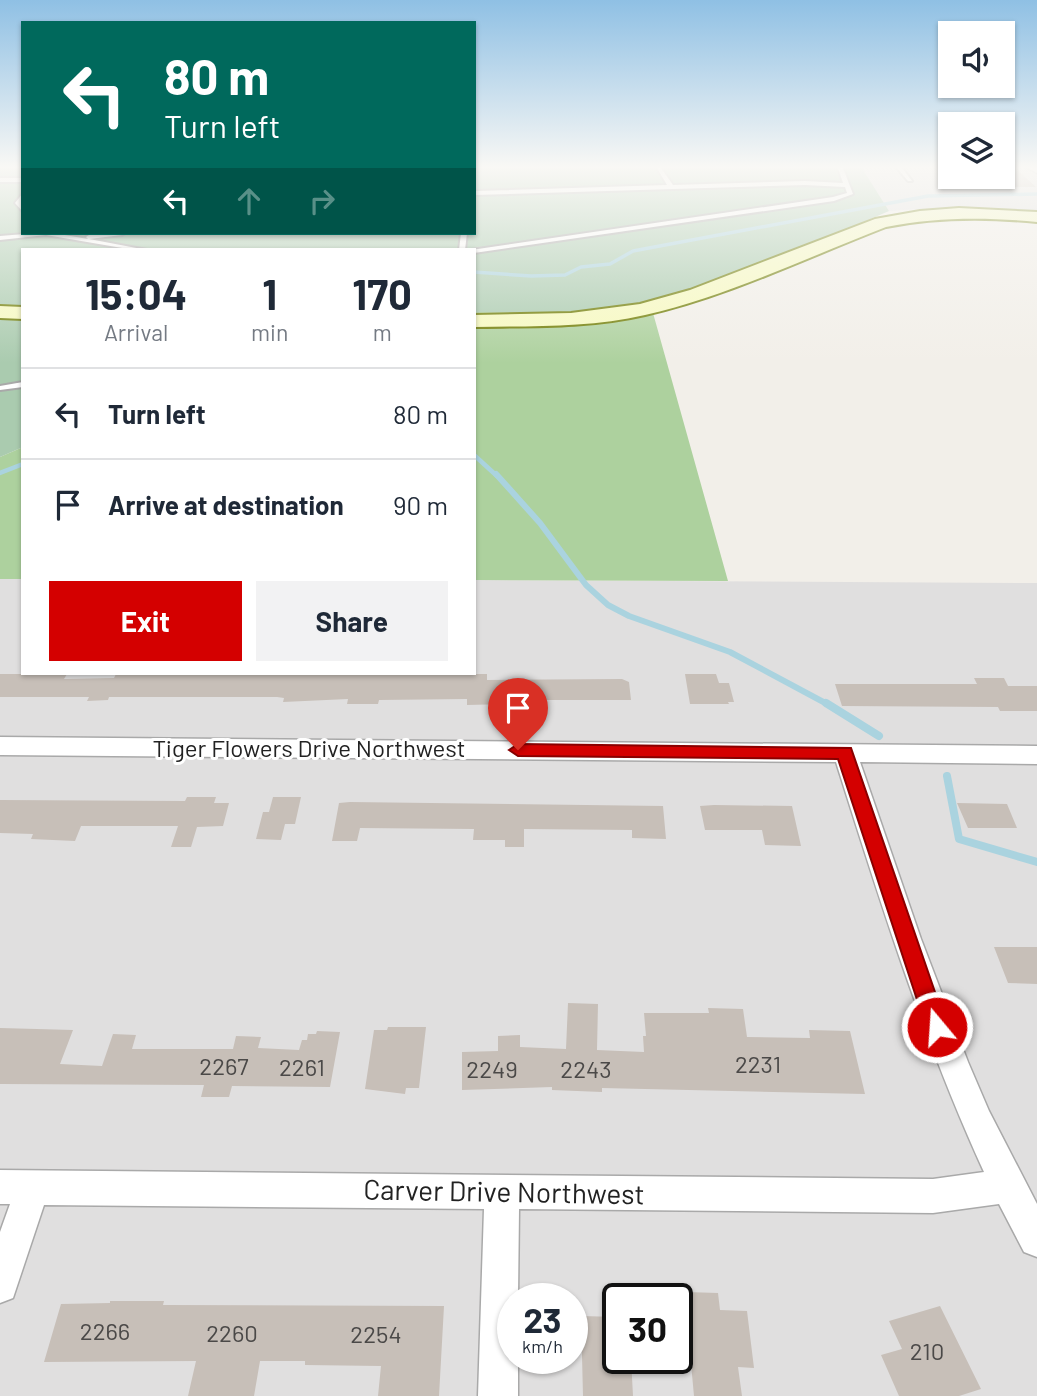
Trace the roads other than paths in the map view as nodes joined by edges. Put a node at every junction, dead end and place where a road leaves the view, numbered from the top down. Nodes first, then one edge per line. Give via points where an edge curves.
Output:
1 (600, 233) edge
2 (855, 233) edge
3 (22, 235) edge
4 (55, 235) edge
5 (107, 235) edge
6 (0, 237) edge
7 (78, 239) junction
8 (132, 248) edge
9 (476, 251) edge
10 (0, 312) edge
11 (21, 313) edge
12 (476, 321) edge
13 (21, 384) edge
14 (0, 388) edge
15 (0, 746) edge
16 (845, 753) junction
17 (1037, 755) edge
18 (1006, 1186) junction
19 (17, 1187) edge
20 (502, 1192) junction
21 (1037, 1239) edge
22 (0, 1285) edge
23 (498, 1396) edge

1 - 9 lane
2 - 12 main road via 698,294 642,310 571,319
3 - 6 lane
4 - 7 lane
5 - 7 lane
7 - 8 lane
10 - 11 main road
13 - 14 lane
15 - 16 street, Tiger Flowers Drive Northwest
16 - 17 street, Tiger Flowers Drive Northwest
16 - 18 street via 937,1027
18 - 20 street, Carver Drive Northwest via 933,1196
18 - 21 street
19 - 20 street, Carver Drive Northwest
19 - 22 street
20 - 23 street

